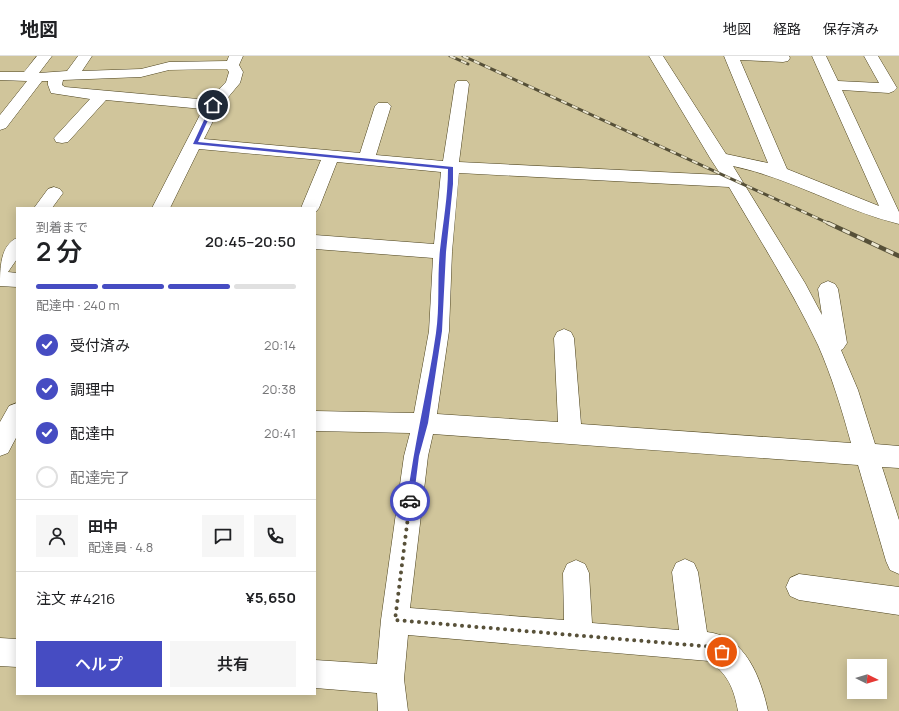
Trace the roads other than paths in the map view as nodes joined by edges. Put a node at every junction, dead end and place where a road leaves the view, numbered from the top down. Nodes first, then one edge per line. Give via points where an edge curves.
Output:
1 (45, 56) edge
2 (85, 56) edge
3 (656, 56) edge
4 (731, 56) edge
5 (739, 56) edge
6 (819, 56) edge
7 (871, 56) edge
8 (783, 58) dead end
9 (234, 60) edge
10 (161, 62) edge
11 (0, 76) edge
12 (64, 76) junction
13 (33, 77) junction
14 (462, 84) dead end
15 (832, 85) junction
16 (102, 96) junction
17 (213, 105) junction
18 (383, 106) dead end
19 (0, 125) edge
20 (62, 138) dead end
21 (195, 143) junction
22 (332, 155) junction
23 (718, 158) junction
24 (366, 159) junction
25 (450, 167) junction
26 (780, 172) junction
27 (734, 181) junction
28 (54, 193) dead end
29 (44, 207) edge
30 (162, 207) edge
31 (310, 207) edge
32 (896, 217) edge
33 (316, 242) edge
34 (16, 246) edge
35 (443, 252) junction
36 (0, 269) edge
37 (0, 278) edge
38 (16, 280) edge
39 (828, 289) dead end
40 (564, 338) dead end
41 (828, 346) junction
42 (0, 411) edge
43 (16, 413) edge
44 (16, 415) edge
45 (316, 421) edge
46 (424, 423) junction
47 (570, 433) junction
48 (0, 445) edge
49 (868, 454) junction
50 (899, 457) edge
51 (899, 557) edge
52 (685, 572) dead end
53 (576, 573) dead end
54 (799, 587) dead end
55 (899, 601) edge
56 (395, 620) junction
57 (578, 636) junction
58 (695, 646) junction
59 (0, 652) edge
60 (16, 653) edge
61 (316, 674) edge
62 (390, 679) junction
63 (393, 711) edge
64 (753, 711) edge

1 - 13 street
2 - 12 street
3 - 23 street
4 - 26 street
5 - 8 street
6 - 15 street
7 - 15 street via 888,88
9 - 10 street via 169,66
9 - 17 street via 236,72 232,83
10 - 12 street via 140,73
11 - 13 street
12 - 13 street
12 - 16 street via 55,85 56,90
13 - 19 street
14 - 25 street
15 - 32 street
16 - 17 street
16 - 20 street
17 - 21 street
18 - 24 street
21 - 22 street
21 - 30 street
22 - 24 street
22 - 31 street
23 - 26 street
23 - 27 street
24 - 25 street
25 - 27 street
25 - 35 street
26 - 32 street via 872,210
27 - 41 street via 798,288
28 - 29 street
33 - 35 street
34 - 36 street
35 - 46 street via 439,331
37 - 38 street
39 - 41 street via 836,343
40 - 47 street
41 - 49 street via 847,390
42 - 43 street
44 - 48 street
45 - 46 street
46 - 47 street
46 - 56 street via 416,456
47 - 49 street
49 - 50 street
49 - 51 street
52 - 58 street
53 - 57 street
54 - 55 street
56 - 57 street
56 - 62 street
57 - 58 street
58 - 64 street via 714,647 730,658 748,684
59 - 60 street
61 - 62 street
62 - 63 street

